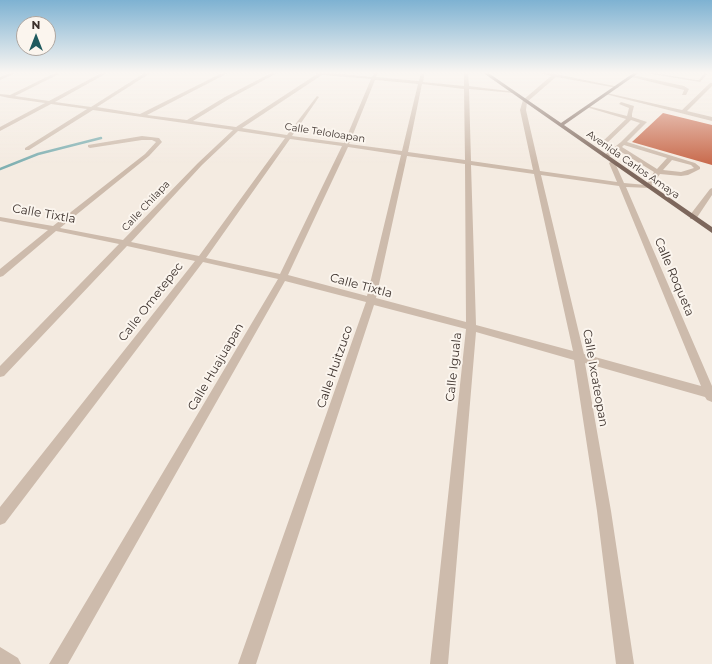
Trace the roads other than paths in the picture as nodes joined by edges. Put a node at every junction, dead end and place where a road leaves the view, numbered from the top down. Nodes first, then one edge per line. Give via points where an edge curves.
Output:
1 (48, 103) edge
2 (57, 103) edge
3 (102, 103) edge
4 (166, 103) edge
5 (219, 103) edge
6 (227, 103) edge
7 (276, 103) edge
8 (313, 103) edge
9 (364, 103) edge
10 (416, 103) edge
11 (467, 103) edge
12 (525, 103) edge
13 (528, 103) edge
14 (594, 103) edge
15 (622, 103) edge
16 (645, 103) edge
17 (692, 103) edge
18 (588, 107) junction
19 (611, 107) dead end
20 (94, 108) junction
21 (605, 112) junction
22 (683, 112) junction
23 (142, 115) junction
24 (629, 116) junction
25 (712, 119) edge
26 (188, 122) junction
27 (196, 124) junction
28 (561, 125) junction
29 (0, 128) edge
30 (237, 129) junction
31 (288, 137) junction
32 (604, 142) dead end
33 (346, 145) junction
34 (621, 145) junction
35 (90, 146) dead end
36 (27, 149) dead end
37 (405, 154) junction
38 (671, 157) junction
39 (609, 160) junction
40 (469, 164) junction
41 (658, 172) junction
42 (537, 174) junction
43 (623, 185) junction
44 (648, 187) junction
45 (712, 190) edge
46 (693, 217) junction
47 (0, 219) edge
48 (55, 228) junction
49 (712, 231) edge
50 (126, 243) junction
51 (201, 259) junction
52 (0, 274) edge
53 (283, 278) junction
54 (371, 301) junction
55 (472, 327) junction
56 (579, 356) junction
57 (0, 373) edge
58 (711, 396) edge
59 (0, 518) edge
60 (0, 656) edge
61 (12, 664) edge
62 (58, 664) edge
63 (247, 664) edge
64 (438, 664) edge
65 (626, 664) edge

1 - 29 street
2 - 20 street, Calle Teloloapan
3 - 20 street
4 - 23 street
5 - 26 street
6 - 27 street
7 - 30 street, Calle Chilapa
8 - 31 street, Calle Ometepec
9 - 33 street, Calle Huajuapan
10 - 37 street, Calle Huitzuco
11 - 40 street, Calle Iguala
12 - 42 street, Calle Ixcateopan via 523,114
13 - 28 main road, Avenida Carlos Amaya
14 - 18 main road
15 - 24 street via 632,108
16 - 22 street
17 - 22 street
18 - 21 street
18 - 28 main road
19 - 21 street
20 - 23 street, Calle Teloloapan
20 - 36 street
21 - 24 street
22 - 25 street
23 - 26 street, Calle Teloloapan
24 - 32 street
24 - 34 street via 644,122
26 - 27 street, Calle Teloloapan
27 - 30 street, Calle Teloloapan
28 - 39 main road, Avenida Carlos Amaya
30 - 31 street, Calle Teloloapan
30 - 50 street, Calle Chilapa via 180,183
31 - 33 street, Calle Teloloapan
31 - 51 street, Calle Ometepec
33 - 37 street, Calle Teloloapan
33 - 53 street, Calle Huajuapan
34 - 38 street
34 - 39 street
34 - 41 street
35 - 48 street via 142,138 157,139 159,142 147,155
37 - 40 street, Calle Teloloapan
37 - 54 street, Calle Huitzuco
38 - 41 street
38 - 41 street via 696,165 698,168 681,174
39 - 43 street, Calle Roqueta
39 - 44 main road, Avenida Carlos Amaya
40 - 42 street, Calle Teloloapan
40 - 55 street, Calle Iguala
41 - 44 street
42 - 43 street, Calle Teloloapan
42 - 56 street, Calle Ixcateopan
43 - 44 street, Calle Teloloapan
43 - 58 street, Calle Roqueta
44 - 46 main road, Avenida Carlos Amaya
45 - 46 street
46 - 49 main road, Avenida Carlos Amaya
47 - 48 street, Calle Tixtla
48 - 50 street, Calle Tixtla
48 - 52 street
50 - 51 street, Calle Tixtla
50 - 57 street, Calle Chilapa
51 - 53 street, Calle Tixtla
51 - 59 street, Calle Ometepec
53 - 54 street, Calle Tixtla
53 - 62 street, Calle Huajuapan
54 - 55 street, Calle Tixtla
54 - 63 street, Calle Huitzuco
55 - 56 street, Calle Tixtla
55 - 64 street, Calle Iguala
56 - 58 street, Calle Tixtla
56 - 65 street, Calle Ixcateopan
60 - 61 street

